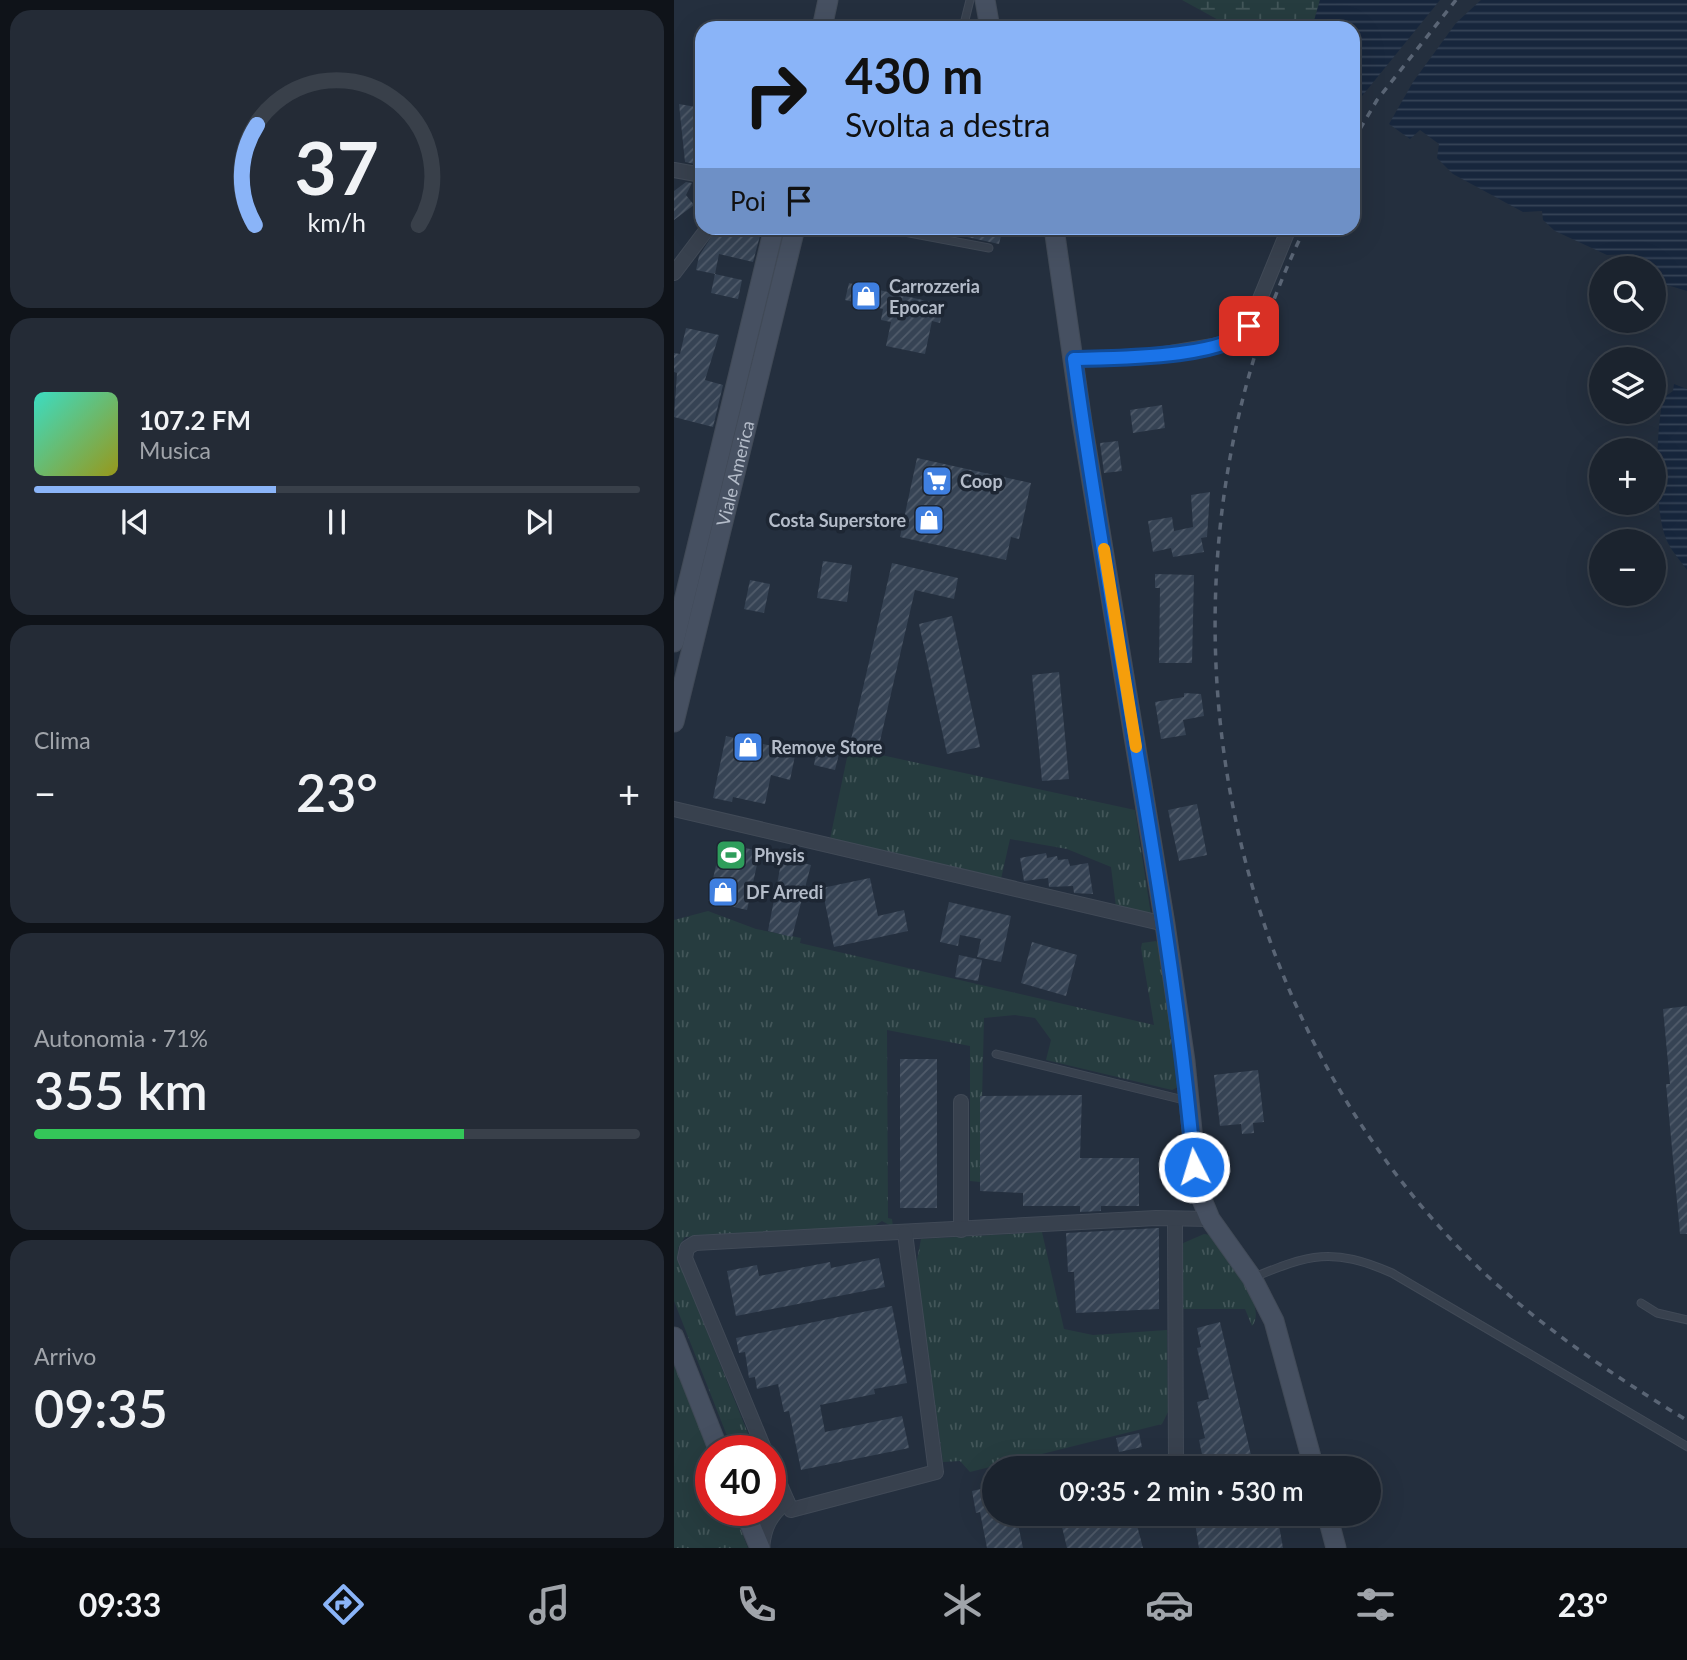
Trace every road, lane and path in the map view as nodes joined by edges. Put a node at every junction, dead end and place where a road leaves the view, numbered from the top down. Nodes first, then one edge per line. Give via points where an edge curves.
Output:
1 (828, 0) edge
2 (972, 0) edge
3 (985, 0) edge
4 (824, 21) edge
5 (965, 21) edge
6 (974, 21) edge
7 (989, 21) edge
8 (674, 170) edge
9 (695, 174) edge
10 (703, 235) edge
11 (772, 235) edge
12 (793, 235) edge
13 (920, 235) edge
14 (1055, 235) edge
15 (1286, 235) edge
16 (989, 248) dead end
17 (674, 273) edge
18 (1074, 359) junction
19 (674, 642) edge
20 (674, 722) edge
21 (674, 809) edge
22 (1165, 924) junction
23 (996, 1055) dead end
24 (1188, 1101) junction
25 (960, 1102) dead end
26 (1210, 1219) junction
27 (1176, 1220) junction
28 (961, 1230) junction
29 (905, 1233) junction
30 (1252, 1278) junction
31 (1641, 1303) dead end
32 (1687, 1320) edge
33 (675, 1340) edge
34 (714, 1435) edge
35 (759, 1435) edge
36 (1687, 1447) edge
37 (1176, 1456) edge
38 (1311, 1456) edge
39 (787, 1502) joint
40 (752, 1526) edge
41 (1330, 1526) edge
42 (761, 1548) edge
43 (1336, 1548) edge

1 - 4 street
2 - 5 lane
2 - 6 street
3 - 7 street
8 - 9 street
10 - 17 street
11 - 19 street, Viale America
12 - 20 street, Viale America
13 - 16 lane
14 - 18 street
15 - 18 street via 1246,333 1225,344 1146,357
18 - 22 street
21 - 22 street
22 - 24 street
23 - 24 lane
24 - 26 street via 1198,1190
25 - 28 street
26 - 27 street
26 - 30 street
27 - 28 street
27 - 37 street
28 - 29 street
29 - 35 street via 695,1242 687,1248 685,1258
29 - 39 street via 936,1472 791,1510
30 - 36 lane via 1296,1260 1335,1254 1362,1260 1392,1273
30 - 38 street via 1274,1321
31 - 32 lane
33 - 34 street
39 - 42 street via 767,1523
40 - 42 street
41 - 43 street

